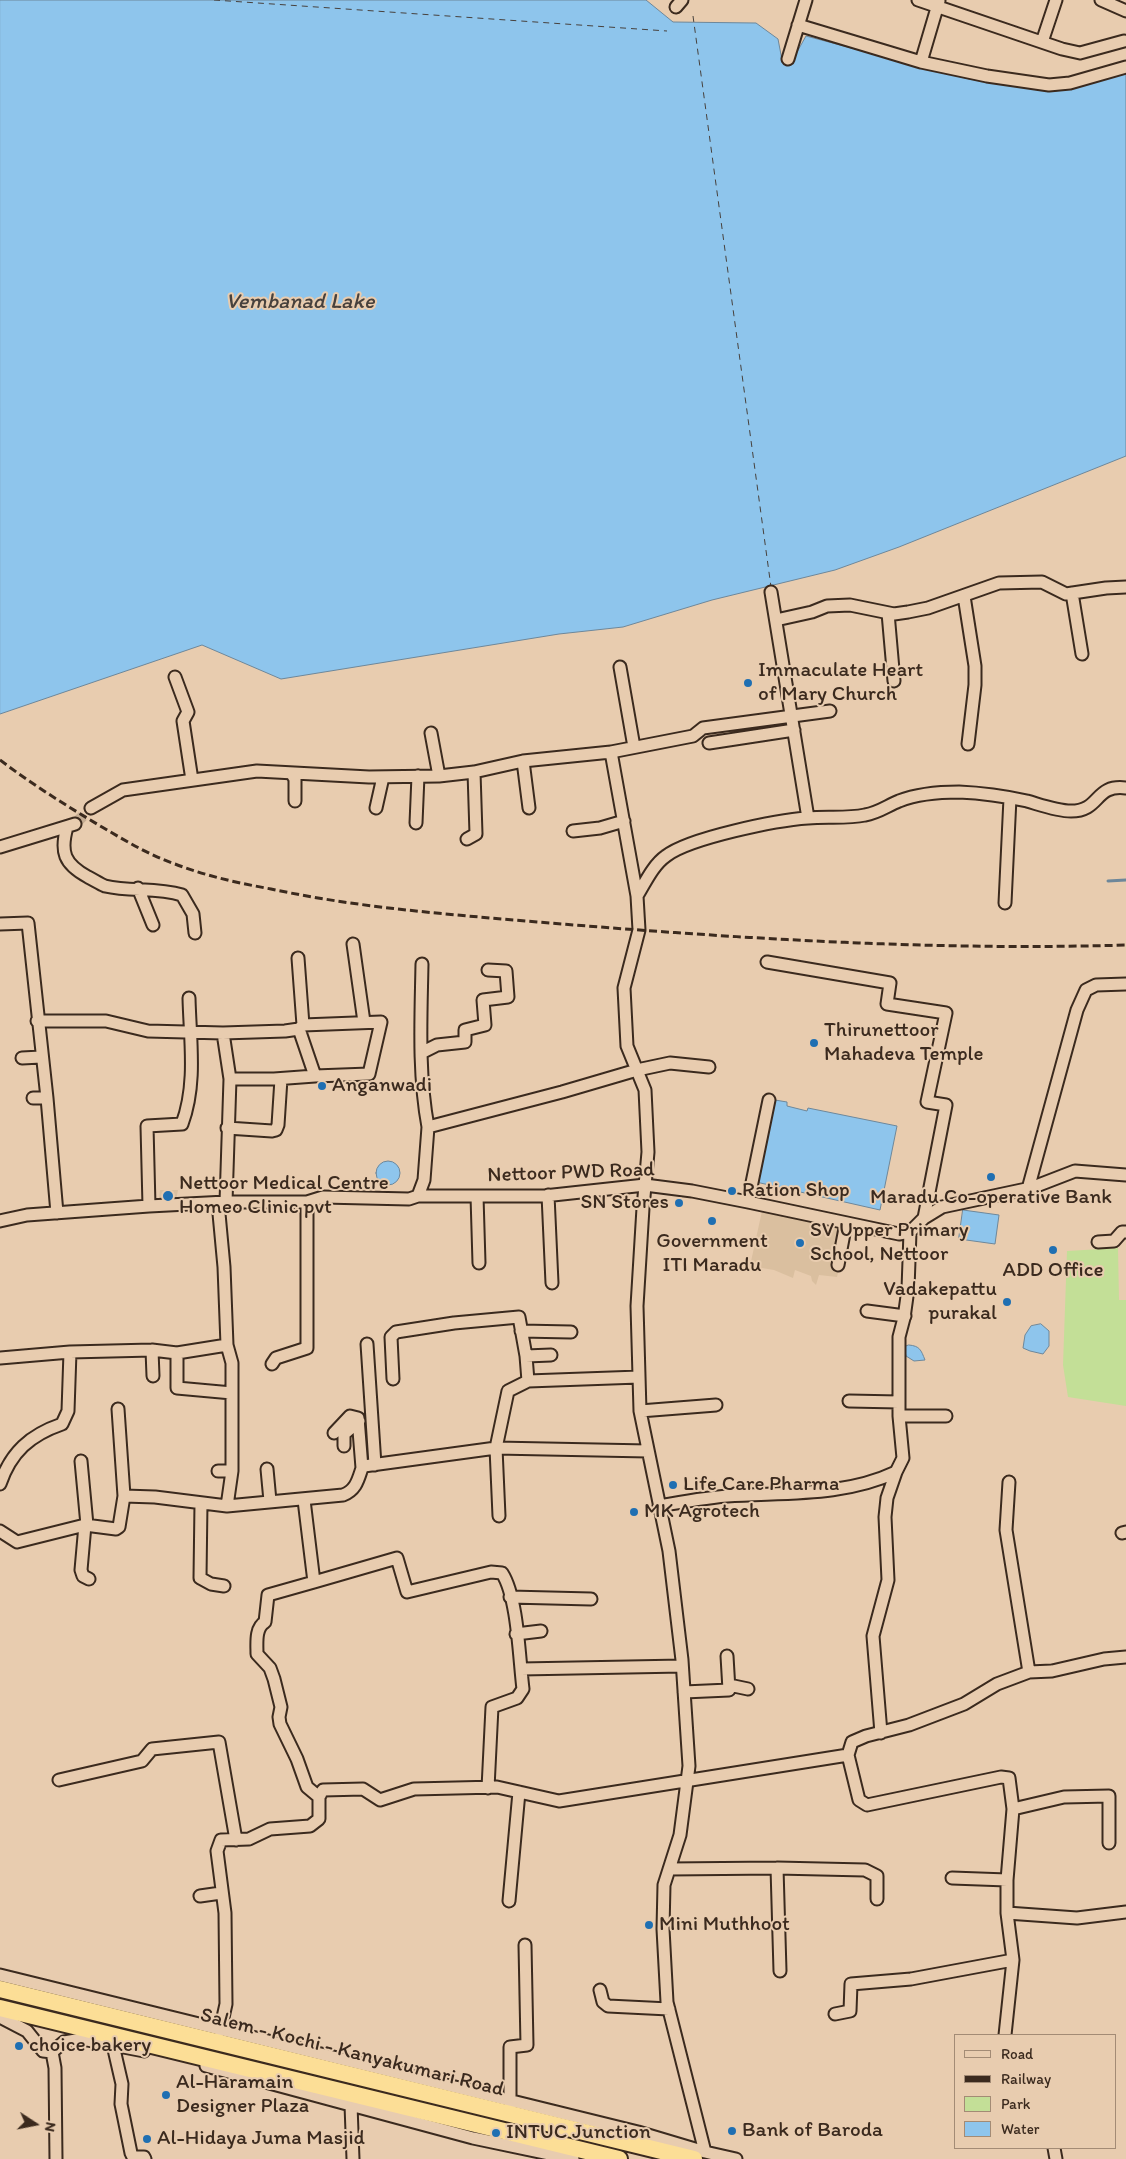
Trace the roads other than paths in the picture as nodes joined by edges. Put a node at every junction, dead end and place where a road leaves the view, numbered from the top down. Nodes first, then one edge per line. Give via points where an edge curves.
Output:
1 (806, 0) edge
2 (918, 0) edge
3 (1056, 0) edge
4 (1101, 0) edge
5 (938, 3) edge
6 (1126, 12) edge
7 (798, 25) junction
8 (1124, 41) dead end
9 (1042, 42) junction
10 (788, 59) dead end
11 (921, 62) junction
12 (1126, 67) edge
13 (1126, 587) edge
14 (771, 592) dead end
15 (1072, 593) junction
16 (964, 596) junction
17 (888, 613) junction
18 (776, 620) junction
19 (1082, 654) dead end
20 (620, 667) dead end
21 (175, 677) dead end
22 (894, 681) dead end
23 (830, 711) dead end
24 (792, 716) junction
25 (794, 730) junction
26 (431, 733) dead end
27 (709, 743) dead end
28 (968, 744) dead end
29 (634, 747) junction
30 (611, 752) junction
31 (523, 761) junction
32 (474, 772) junction
33 (291, 773) junction
34 (383, 776) junction
35 (418, 776) junction
36 (439, 776) junction
37 (192, 780) junction
38 (1126, 788) edge
39 (1010, 798) junction
40 (295, 801) dead end
41 (91, 808) tunnel mouth
42 (376, 808) dead end
43 (529, 808) dead end
44 (808, 818) junction
45 (624, 821) junction
46 (416, 823) dead end
47 (573, 831) dead end
48 (467, 839) dead end
49 (0, 847) edge
50 (138, 888) junction
51 (637, 896) junction
52 (1005, 904) dead end
53 (0, 924) edge
54 (153, 925) dead end
55 (195, 933) dead end
56 (353, 944) dead end
57 (298, 958) dead end
58 (767, 962) dead end
59 (422, 964) dead end
60 (488, 970) dead end
61 (1126, 984) edge
62 (48, 990) dead end
63 (36, 992) junction
64 (189, 998) dead end
65 (37, 1021) junction
66 (364, 1022) junction
67 (301, 1027) junction
68 (190, 1032) junction
69 (223, 1033) junction
70 (421, 1053) junction
71 (41, 1057) junction
72 (22, 1058) dead end
73 (709, 1067) dead end
74 (637, 1070) junction
75 (315, 1076) junction
76 (281, 1079) junction
77 (230, 1080) junction
78 (179, 1082) dead end
79 (191, 1084) junction
80 (33, 1098) dead end
81 (47, 1098) junction
82 (769, 1100) dead end
83 (428, 1127) junction
84 (227, 1128) junction
85 (1126, 1175) edge
86 (645, 1185) junction
87 (1028, 1189) junction
88 (548, 1195) junction
89 (418, 1196) junction
90 (477, 1196) junction
91 (307, 1202) junction
92 (748, 1202) junction
93 (222, 1203) junction
94 (149, 1206) junction
95 (57, 1213) junction
96 (924, 1218) junction
97 (0, 1222) edge
98 (846, 1223) junction
99 (910, 1232) junction
100 (1126, 1232) edge
101 (1098, 1242) dead end
102 (479, 1263) dead end
103 (838, 1265) dead end
104 (552, 1283) dead end
105 (867, 1311) dead end
106 (905, 1316) junction
107 (521, 1331) junction
108 (571, 1332) dead end
109 (366, 1344) dead end
110 (227, 1345) junction
111 (152, 1350) junction
112 (70, 1352) junction
113 (177, 1353) junction
114 (526, 1356) junction
115 (551, 1356) dead end
116 (0, 1358) edge
117 (272, 1364) dead end
118 (153, 1376) dead end
119 (639, 1377) junction
120 (394, 1379) dead end
121 (528, 1381) junction
122 (232, 1393) junction
123 (849, 1401) dead end
124 (899, 1402) junction
125 (716, 1405) dead end
126 (118, 1409) dead end
127 (640, 1411) junction
128 (899, 1416) junction
129 (946, 1416) dead end
130 (359, 1421) junction
131 (334, 1434) dead end
132 (344, 1446) dead end
133 (496, 1448) junction
134 (648, 1452) junction
135 (81, 1462) dead end
136 (375, 1465) junction
137 (362, 1468) junction
138 (267, 1469) dead end
139 (218, 1471) dead end
140 (232, 1471) junction
141 (896, 1472) junction
142 (1010, 1482) dead end
143 (0, 1484) edge
144 (124, 1496) junction
145 (304, 1500) junction
146 (270, 1502) junction
147 (201, 1503) junction
148 (227, 1506) junction
149 (659, 1506) junction
150 (499, 1516) dead end
151 (86, 1525) junction
152 (0, 1532) edge
153 (88, 1579) dead end
154 (314, 1582) junction
155 (224, 1586) dead end
156 (510, 1597) junction
157 (591, 1599) dead end
158 (541, 1631) dead end
159 (516, 1634) junction
160 (727, 1656) dead end
161 (1126, 1657) edge
162 (682, 1666) junction
163 (520, 1669) junction
164 (1029, 1672) junction
165 (729, 1685) junction
166 (748, 1689) dead end
167 (684, 1692) junction
168 (881, 1733) junction
169 (848, 1755) junction
170 (58, 1780) dead end
171 (687, 1781) junction
172 (488, 1788) junction
173 (519, 1792) junction
174 (319, 1797) junction
175 (1013, 1809) junction
176 (236, 1840) junction
177 (1109, 1844) dead end
178 (777, 1868) junction
179 (669, 1869) junction
180 (952, 1878) dead end
181 (1007, 1880) junction
182 (221, 1893) junction
183 (200, 1896) dead end
184 (877, 1899) dead end
185 (508, 1901) dead end
186 (1126, 1912) edge
187 (1007, 1913) junction
188 (525, 1945) dead end
189 (1013, 1960) junction
190 (780, 1971) dead end
191 (0, 1975) edge
192 (0, 1989) edge
193 (600, 1990) dead end
194 (96, 1998) junction
195 (0, 2008) edge
196 (669, 2009) junction
197 (102, 2014) junction
198 (835, 2014) dead end
199 (0, 2017) edge
200 (220, 2031) junction
201 (1005, 2034) edge
202 (113, 2045) junction
203 (52, 2052) junction
204 (510, 2102) junction
205 (490, 2103) junction
206 (351, 2105) junction
207 (515, 2147) junction
208 (700, 2156) edge
209 (56, 2159) edge
210 (145, 2159) edge
211 (353, 2159) edge
212 (515, 2159) edge
213 (573, 2159) edge
214 (619, 2159) edge
215 (736, 2159) edge

1 - 7 street
2 - 5 street
3 - 9 street
4 - 6 street
5 - 9 street
5 - 11 street
7 - 10 street
7 - 11 street
8 - 9 street via 1080,53
11 - 12 street via 1049,85 1070,83
13 - 15 street
14 - 18 street
15 - 16 street via 1066,594 1042,582 1013,582 999,583
15 - 19 street
16 - 17 street via 928,608
16 - 28 street via 975,666
17 - 18 street via 850,606 827,606
17 - 22 street
18 - 24 street
20 - 29 street
21 - 37 street via 188,712 183,721
23 - 24 street
24 - 25 street
24 - 29 street via 703,728 693,736
25 - 27 street
25 - 44 street
26 - 36 street
29 - 30 street
30 - 31 street
30 - 45 street
31 - 32 street
31 - 43 street
32 - 36 street
32 - 48 street via 476,834
33 - 34 street
33 - 37 street via 257,771
33 - 40 street via 295,780
34 - 35 street
34 - 42 street
35 - 36 street
35 - 46 street
37 - 41 street via 124,790
38 - 39 street via 1112,787 1101,792 1093,805 1084,811 1068,811
39 - 44 street via 940,793 900,800 879,812 862,816
39 - 52 street
44 - 51 street via 756,827 687,845 657,865
45 - 47 street
45 - 51 street
49 - 50 street via 71,826 63,844 67,861 77,871 104,886
50 - 54 street
50 - 55 street via 182,895 193,914
51 - 74 street via 639,930 624,988 627,1046
53 - 63 street via 28,923
56 - 66 street
57 - 67 street
58 - 96 street via 890,983 887,1004 946,1013 927,1102 946,1105
59 - 70 street
60 - 70 street via 506,971 508,997 483,1000 485,1025 465,1030 464,1042 437,1045
61 - 87 street via 1096,985 1086,990 1077,1010
62 - 63 street
63 - 65 street
64 - 68 street
65 - 68 street via 106,1020 148,1031
65 - 71 street
66 - 67 street
66 - 75 street via 381,1022 368,1074
67 - 69 street
67 - 75 street
68 - 69 street
68 - 79 street
69 - 77 street
70 - 83 street via 423,1102
71 - 72 street
71 - 81 street
73 - 74 street via 670,1063
74 - 83 street
74 - 86 street via 645,1090 648,1152
75 - 76 street
76 - 77 street
76 - 84 street via 276,1130
77 - 84 street
78 - 79 street
79 - 94 street via 182,1124 147,1126
80 - 81 street
81 - 95 street
82 - 92 street
83 - 89 street via 424,1180
84 - 93 street
85 - 87 street via 1075,1171
86 - 88 street, Nettoor PWD Road
86 - 92 street, Nettoor PWD Road
86 - 119 street via 637,1306
87 - 96 street via 942,1208
88 - 90 street, Nettoor PWD Road
88 - 104 street
89 - 90 street, Nettoor PWD Road
89 - 91 street, Nettoor PWD Road via 409,1199 323,1197
90 - 102 street
91 - 93 street, Nettoor PWD Road
91 - 117 street via 307,1348 276,1358
92 - 98 street, Nettoor PWD Road
93 - 94 street, Nettoor PWD Road
93 - 110 street
94 - 95 street, Nettoor PWD Road
95 - 97 street, Nettoor PWD Road via 26,1215
96 - 99 street
98 - 99 street, Nettoor PWD Road via 899,1234
98 - 103 street
99 - 106 street
100 - 101 street via 1114,1241
105 - 106 street
106 - 124 street via 899,1337
107 - 108 street
107 - 114 street
107 - 120 street via 519,1317 396,1332 391,1337
109 - 136 street
110 - 113 street
110 - 122 street via 232,1363
111 - 112 street
111 - 113 street
111 - 118 street
112 - 116 street
112 - 143 street via 68,1411 62,1424 25,1443 16,1452
113 - 122 street via 177,1388
114 - 115 street
114 - 121 street
119 - 121 street
119 - 127 street
121 - 133 street via 508,1391
122 - 140 street
123 - 124 street
124 - 128 street
125 - 127 street
126 - 144 street
127 - 134 street
128 - 129 street
128 - 141 street via 903,1458
130 - 131 street via 350,1416
130 - 132 street via 344,1434
130 - 137 street
133 - 134 street
133 - 136 street
133 - 150 street
134 - 149 street
135 - 151 street
136 - 137 street
137 - 145 street via 356,1486 349,1493
138 - 146 street
139 - 140 street
140 - 148 street
141 - 149 street via 881,1479 824,1492 725,1496
141 - 168 street via 887,1498 885,1517 888,1580 873,1636
142 - 164 street via 1006,1530
144 - 147 street via 154,1503
144 - 151 street via 119,1527
145 - 146 street
145 - 154 street
146 - 148 street
147 - 148 street
147 - 155 street via 200,1578
149 - 162 street via 669,1551
151 - 152 street via 24,1541 12,1540
151 - 153 street via 81,1570
154 - 156 street via 397,1558 406,1592 491,1572 502,1573
154 - 174 street via 268,1594 265,1622 257,1634 257,1654 270,1668 281,1707 280,1724 307,1787
156 - 157 street
156 - 159 street
158 - 159 street
159 - 163 street
160 - 165 street
161 - 164 street via 1104,1658 1052,1671
162 - 163 street
162 - 167 street
163 - 172 street via 523,1689 517,1698 492,1707
164 - 168 street via 998,1684 964,1704
165 - 166 street
165 - 167 street via 729,1690
167 - 171 street via 689,1766
168 - 169 street via 852,1742
169 - 171 street
169 - 175 street via 859,1800 867,1805 1000,1777 1009,1778
170 - 176 street via 142,1760 152,1749 219,1742
171 - 173 street via 559,1801
171 - 179 street via 680,1835
172 - 173 street
172 - 174 street via 414,1789 380,1800 363,1789 323,1790
173 - 185 street
174 - 176 street via 320,1819 310,1826 270,1829 250,1839
175 - 177 street via 1064,1797 1109,1796
175 - 181 street
176 - 182 street via 221,1840 217,1852
178 - 179 street
178 - 184 street via 865,1870 877,1876
178 - 190 street
179 - 196 street via 664,1885 663,1929
180 - 181 street
181 - 187 street
182 - 183 street
182 - 200 street via 225,1913 226,2004
186 - 187 street via 1077,1918
187 - 189 street
188 - 204 street via 527,2045 510,2047
189 - 198 street via 911,1978 851,1984 850,2011
189 - 201 street
191 - 194 street
192 - 197 highway, Salem - Kochi - Kanyakumari Road
193 - 196 street via 603,2002 608,2006
194 - 197 highway
194 - 200 street
195 - 214 highway, Salem - Kochi - Kanyakumari Road
196 - 208 street
197 - 205 highway, Salem - Kochi - Kanyakumari Road
199 - 203 street via 27,2031 43,2051
200 - 205 street
202 - 203 street via 82,2039 64,2042
202 - 206 street
202 - 210 street via 131,2153 133,2157
203 - 209 street
204 - 205 street
204 - 208 street via 638,2132
205 - 208 highway, Salem - Kochi - Kanyakumari Road
206 - 207 street
206 - 211 street
207 - 212 street
207 - 213 street
208 - 215 street

